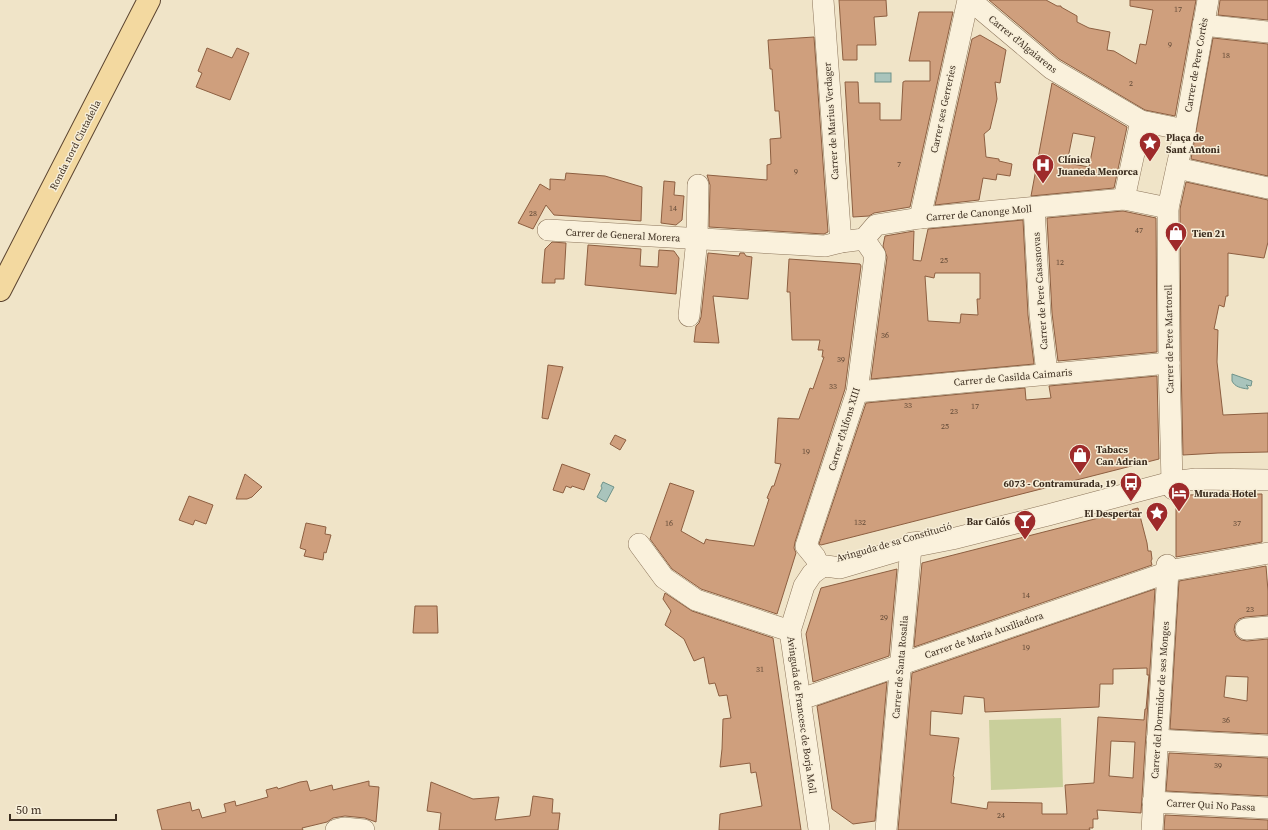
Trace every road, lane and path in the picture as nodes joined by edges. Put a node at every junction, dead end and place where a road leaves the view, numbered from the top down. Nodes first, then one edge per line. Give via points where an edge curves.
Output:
1 (149, 0) edge
2 (811, 0) edge
3 (969, 0) edge
4 (1208, 0) edge
5 (823, 8) edge
6 (1203, 25) junction
7 (1268, 32) edge
8 (1141, 121) junction
9 (1185, 130) junction
10 (1177, 168) junction
11 (698, 185) dead end
12 (1268, 188) edge
13 (1124, 199) junction
14 (1034, 208) junction
15 (1168, 208) junction
16 (920, 218) junction
17 (548, 230) dead end
18 (697, 239) junction
19 (864, 239) junction
20 (840, 242) junction
21 (0, 290) edge
22 (689, 316) dead end
23 (1169, 363) junction
24 (1047, 373) junction
25 (857, 392) junction
26 (1268, 467) edge
27 (1172, 480) junction
28 (1268, 480) edge
29 (945, 528) junction
30 (639, 544) dead end
31 (911, 547) junction
32 (1268, 553) edge
33 (823, 567) junction
34 (1168, 568) junction
35 (1268, 627) edge
36 (1246, 629) dead end
37 (790, 631) junction
38 (901, 665) junction
39 (800, 697) junction
40 (1158, 740) junction
41 (1268, 746) edge
42 (1153, 802) junction
43 (1268, 808) edge
44 (336, 830) edge
45 (364, 830) edge
46 (820, 830) edge
47 (886, 830) edge
48 (1152, 830) edge

1 - 21 main road, Ronda nord Ciutadella
2 - 5 street
3 - 8 street, Carrer d'Algaiarens via 1052,69
3 - 16 street, Carrer ses Gerreries
4 - 6 street, Carrer de Pere Cortès
5 - 20 street, Carrer de Marius Verdager
6 - 7 street
6 - 9 street, Carrer de Pere Cortès
8 - 9 street
8 - 13 street
9 - 10 street
10 - 12 street
10 - 15 street
11 - 18 street
13 - 14 street, Carrer de Canonge Moll
13 - 15 street
14 - 16 street, Carrer de Canonge Moll
14 - 24 street, Carrer de Pere Casasnovas via 1040,314
15 - 23 street, Carrer de Pere Martorell
16 - 19 street, Carrer de Canonge Moll via 876,225
17 - 18 street, Carrer de General Morera
18 - 20 street, Carrer de General Morera via 825,246
18 - 22 street
19 - 20 street
19 - 25 street, Carrer d'Alfons XIII via 875,255
23 - 24 street, Carrer de Casilda Caimaris
23 - 27 street, Carrer de Pere Martorell
24 - 25 street, Carrer de Casilda Caimaris
25 - 33 street, Carrer d'Alfons XIII via 806,546
26 - 27 street, Avinguda de sa Constitució via 1200,466
27 - 28 street, Avinguda de sa Constitució
27 - 29 street, Avinguda de sa Constitució
27 - 31 street, Avinguda de sa Constitució via 1048,515
29 - 31 street via 939,538 912,543
29 - 33 street, Avinguda de sa Constitució via 835,556
30 - 37 street via 664,578 696,600
31 - 33 street, Avinguda de sa Constitució via 840,568
31 - 38 street, Carrer de Santa Rosalia
32 - 34 street, Carrer de Maria Auxiliadora
33 - 37 street, Avinguda de Francesc de Borja Moll via 812,574 804,586
34 - 38 street, Carrer de Maria Auxiliadora via 1160,575
34 - 40 street, Carrer del Dormidor de ses Monges
35 - 36 street
37 - 39 street, Avinguda de Francesc de Borja Moll
38 - 39 street, Carrer de Maria Auxiliadora via 810,696
38 - 47 street, Carrer de Santa Rosalia
39 - 46 street, Avinguda de Francesc de Borja Moll
40 - 41 street
40 - 42 street, Carrer del Dormidor de ses Monges
42 - 43 street, Carrer Qui No Passa
42 - 48 street, Carrer del Dormidor de ses Monges
44 - 45 street

